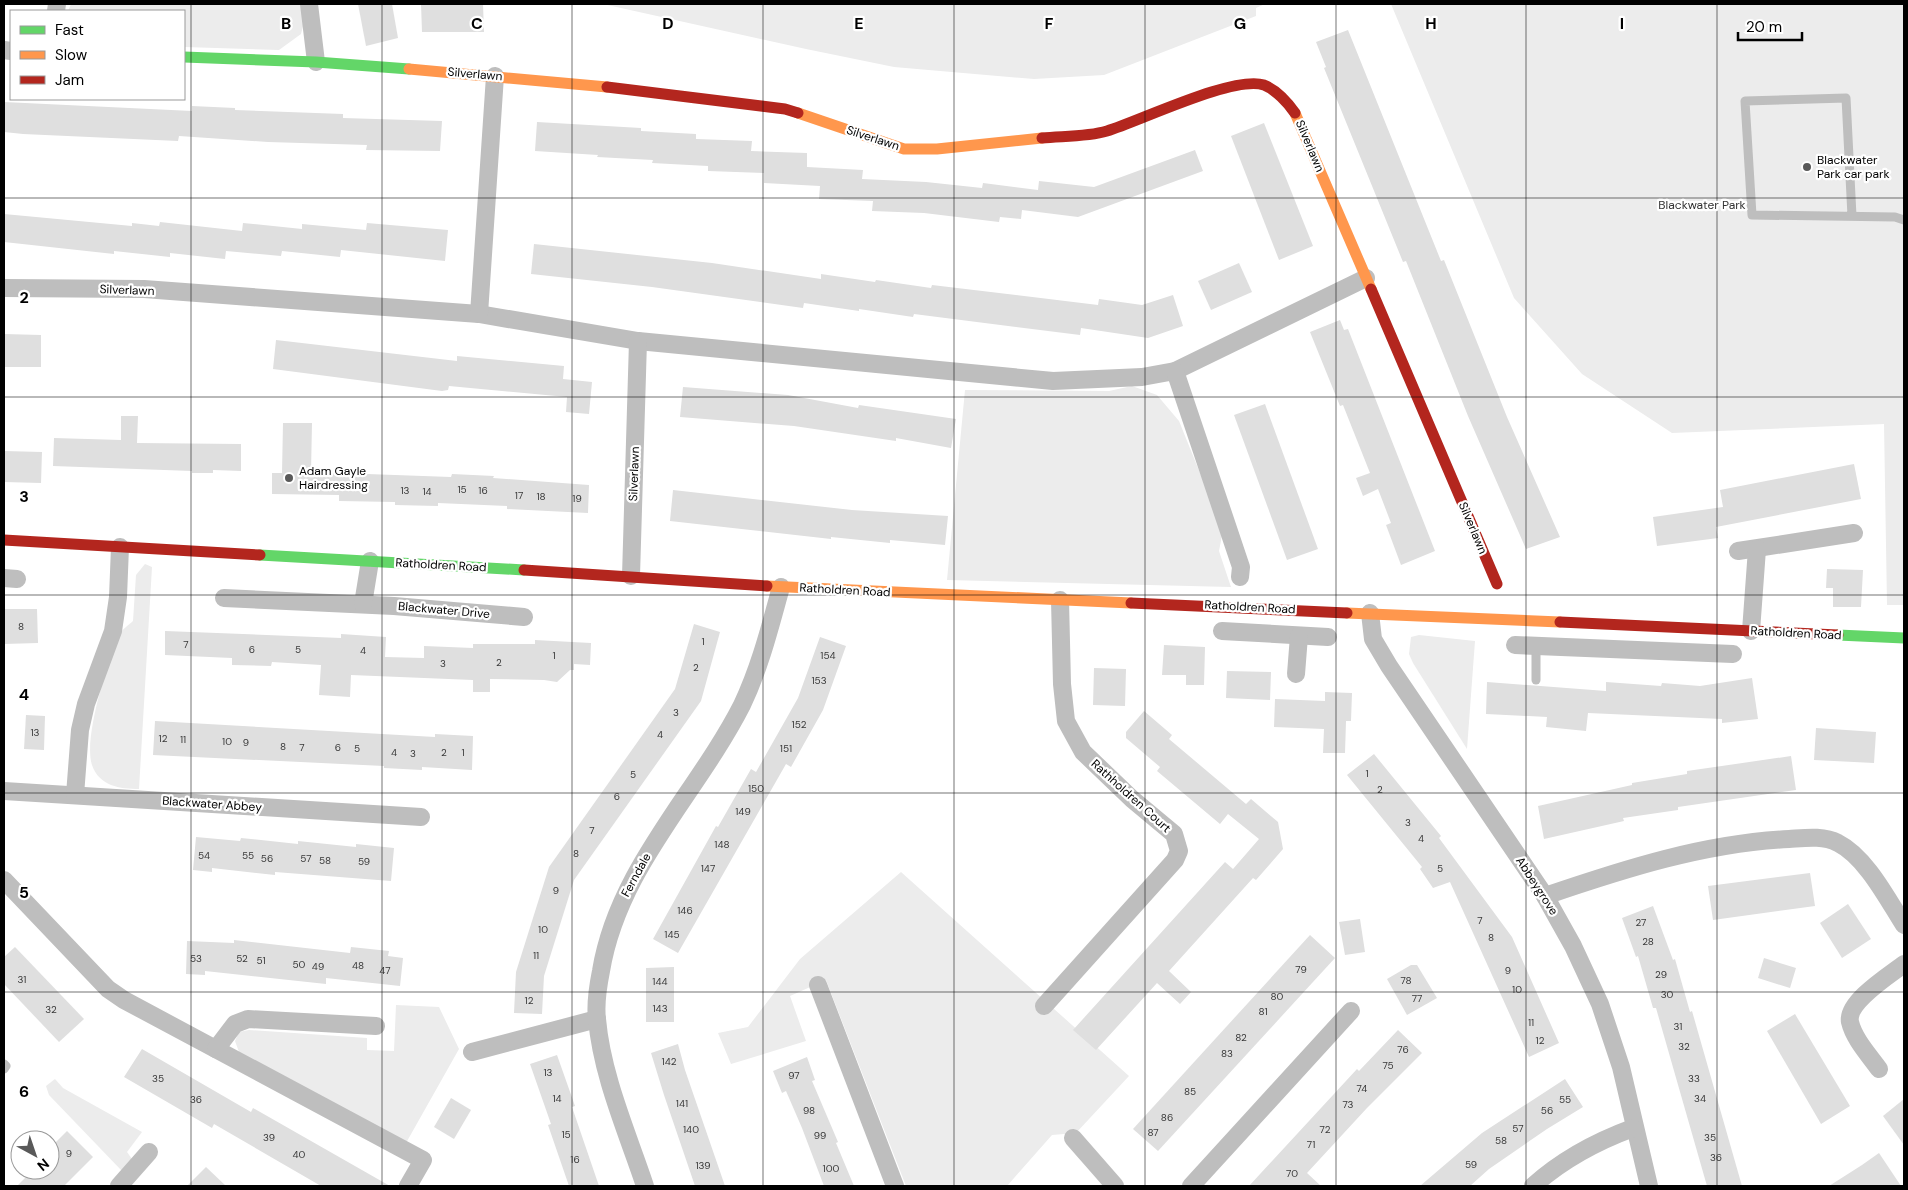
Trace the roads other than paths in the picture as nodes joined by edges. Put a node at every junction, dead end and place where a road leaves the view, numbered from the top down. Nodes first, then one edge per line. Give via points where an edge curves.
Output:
1 (309, 4) edge
2 (185, 57) edge
3 (316, 62) junction
4 (495, 76) junction
5 (1852, 216) junction
6 (1904, 220) edge
7 (1366, 278) junction
8 (4, 288) edge
9 (479, 314) junction
10 (638, 341) junction
11 (1174, 371) junction
12 (1854, 532) dead end
13 (4, 540) edge
14 (120, 547) junction
15 (1757, 549) junction
16 (1738, 551) dead end
17 (370, 561) junction
18 (632, 576) junction
19 (1240, 577) dead end
20 (1497, 584) dead end
21 (781, 587) junction
22 (224, 598) dead end
23 (1060, 600) junction
24 (363, 604) junction
25 (1261, 608) junction
26 (1370, 613) junction
27 (524, 617) dead end
28 (1687, 627) junction
29 (1222, 630) dead end
30 (1751, 631) junction
31 (1260, 633) junction
32 (1299, 636) junction
33 (1328, 638) dead end
34 (1904, 638) edge
35 (1515, 645) dead end
36 (1536, 646) junction
37 (1686, 652) junction
38 (1734, 654) dead end
39 (1296, 674) dead end
40 (1536, 680) dead end
41 (4, 791) edge
42 (75, 795) junction
43 (421, 817) dead end
44 (4, 880) edge
45 (1545, 896) junction
46 (1904, 925) edge
47 (1904, 964) edge
48 (818, 985) dead end
49 (1044, 1006) dead end
50 (1351, 1011) dead end
51 (596, 1019) junction
52 (376, 1026) dead end
53 (216, 1049) junction
54 (472, 1052) dead end
55 (4, 1064) edge
56 (4, 1069) edge
57 (1879, 1069) dead end
58 (1633, 1128) junction
59 (1074, 1138) dead end
60 (149, 1152) dead end
61 (119, 1186) edge
62 (408, 1186) edge
63 (645, 1186) edge
64 (895, 1186) edge
65 (1115, 1186) edge
66 (1191, 1186) edge
67 (1533, 1186) edge
68 (1648, 1186) edge

1 - 3 street
2 - 3 street, Silverlawn
3 - 4 street, Silverlawn
4 - 7 street, Silverlawn via 785,108 904,148 937,149 1104,132 1238,85 1261,85 1280,95 1295,112
4 - 9 street
5 - 5 lane via 1752,215 1745,101 1846,98
5 - 6 lane
7 - 11 street, Silverlawn
7 - 20 street, Silverlawn
8 - 9 street, Silverlawn via 144,289
9 - 10 street, Silverlawn
10 - 11 street, Silverlawn via 1053,381 1142,377
10 - 18 street, Silverlawn
11 - 19 street via 1241,567
12 - 15 street
13 - 14 street, Ratholdren Road
14 - 17 street, Ratholdren Road
14 - 42 street via 113,631 86,704 80,730
15 - 16 street
15 - 30 street
17 - 18 street, Ratholdren Road
17 - 24 street
18 - 21 street, Ratholdren Road
21 - 23 street, Ratholdren Road
21 - 51 street, Ferndale via 762,657 742,705 619,906 604,953
22 - 24 street, Blackwater Drive
23 - 25 street, Ratholdren Road
23 - 49 street, Rathholdren Court via 1066,721 1083,752 1174,834 1179,851 1175,860
24 - 27 street, Blackwater Drive
25 - 26 street, Ratholdren Road
25 - 31 street
26 - 28 street, Ratholdren Road
26 - 45 street, Abbeygrove via 1373,639 1389,666
28 - 30 street, Ratholdren Road
28 - 37 street
29 - 31 street
30 - 34 street, Ratholdren Road
31 - 32 street
32 - 33 street
32 - 39 street
35 - 36 street
36 - 37 street
36 - 40 lane
37 - 38 street
41 - 42 street, Blackwater Abbey
42 - 43 street, Blackwater Abbey
44 - 53 street via 108,989
45 - 46 street via 1617,872 1698,851 1815,837 1837,843 1852,854 1872,875
45 - 58 street, Abbeygrove via 1600,1004 1621,1067
47 - 57 street via 1862,997 1852,1009 1850,1020 1855,1034
48 - 64 street
50 - 66 street
51 - 54 street
51 - 63 street, Ferndale via 607,1071
52 - 53 street via 248,1020 235,1024
53 - 62 street via 424,1160
55 - 56 lane
58 - 67 street via 1602,1139 1570,1156
58 - 68 street, Abbeygrove
59 - 65 street
60 - 61 street

